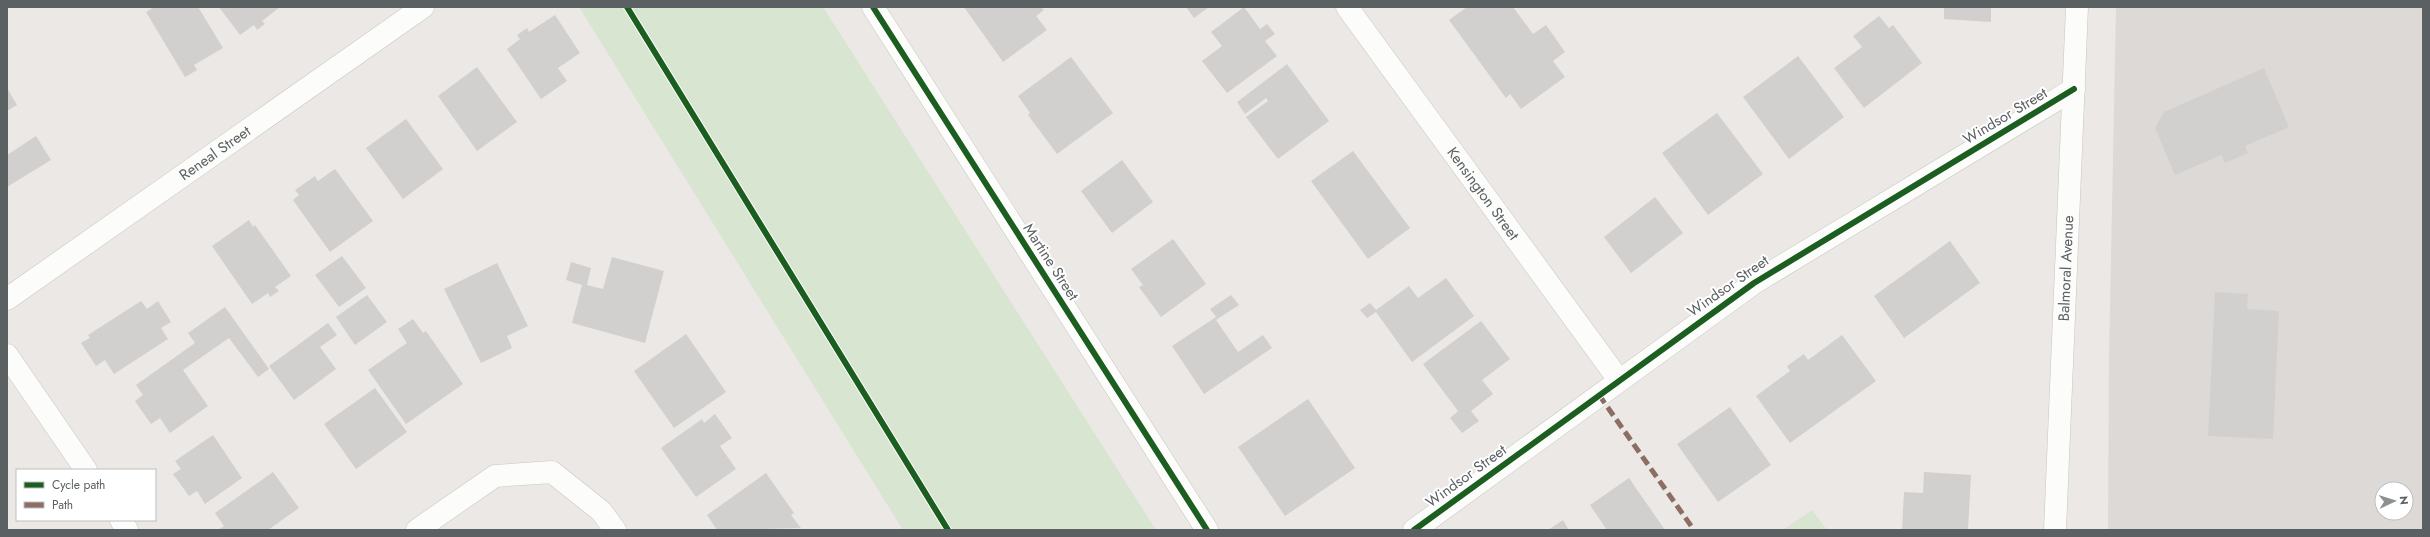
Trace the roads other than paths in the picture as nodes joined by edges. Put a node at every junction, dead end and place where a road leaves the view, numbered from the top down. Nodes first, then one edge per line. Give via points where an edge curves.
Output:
1 (423, 7) edge
2 (873, 7) edge
3 (1347, 7) edge
4 (2077, 7) edge
5 (2074, 90) junction
6 (7, 299) edge
7 (7, 355) edge
8 (1619, 380) junction
9 (85, 469) edge
10 (121, 521) edge
11 (127, 530) edge
12 (417, 530) edge
13 (615, 530) edge
14 (1207, 530) edge
15 (1414, 530) edge
16 (2055, 530) edge

1 - 6 street, Reneal Street
2 - 14 street, Martine Street
3 - 8 street, Kensington Street
4 - 5 street, Balmoral Avenue
5 - 8 street, Windsor Street via 1754,283
5 - 16 street, Balmoral Avenue
7 - 9 street
8 - 15 street, Windsor Street
10 - 11 street
12 - 13 street via 495,476 552,472 602,511

